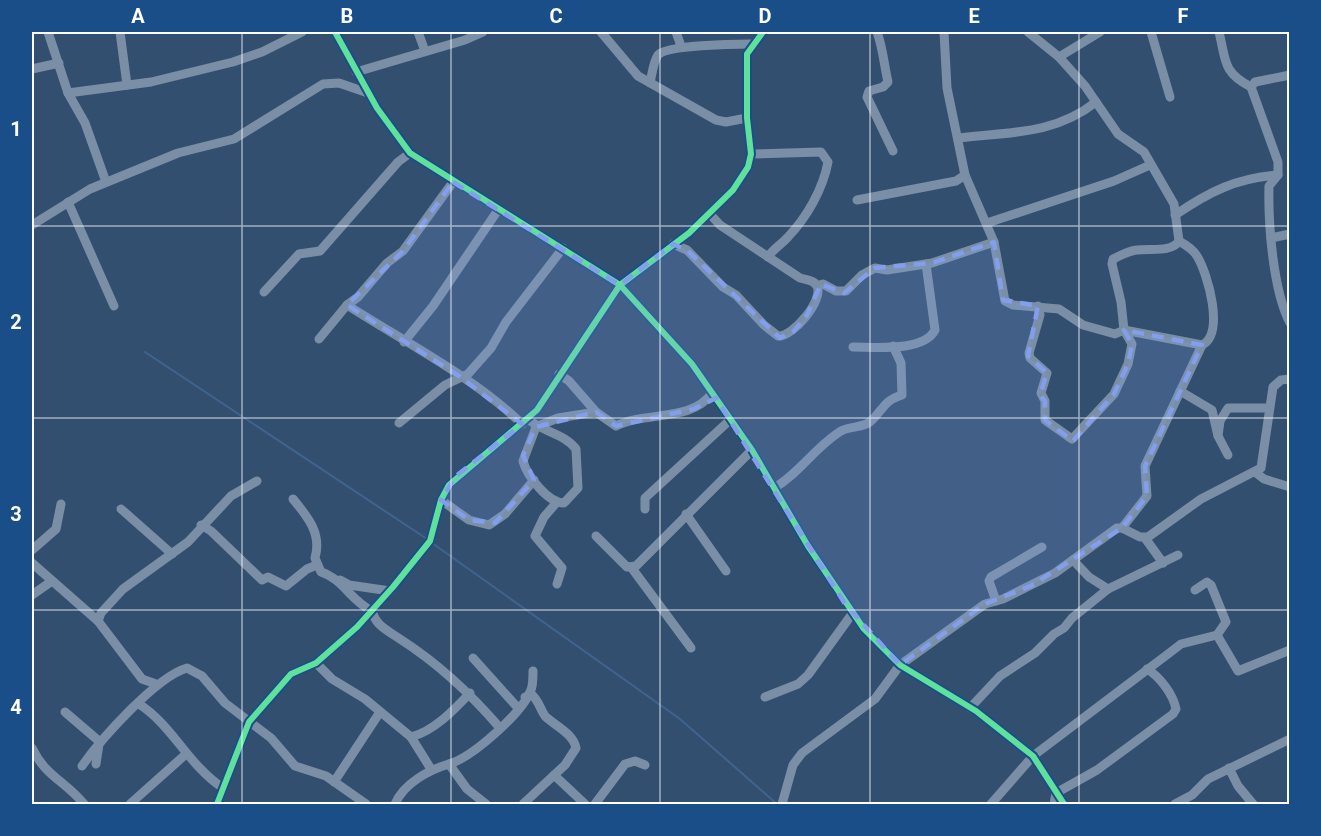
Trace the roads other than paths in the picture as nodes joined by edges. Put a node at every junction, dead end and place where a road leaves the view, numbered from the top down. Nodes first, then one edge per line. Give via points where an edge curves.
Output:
1 (48, 32) edge
2 (120, 32) edge
3 (303, 32) edge
4 (335, 32) edge
5 (418, 32) edge
6 (483, 32) edge
7 (602, 32) edge
8 (676, 32) edge
9 (763, 32) edge
10 (877, 32) edge
11 (944, 32) edge
12 (1028, 32) edge
13 (1100, 32) edge
14 (1151, 32) edge
15 (1219, 32) edge
16 (751, 45) junction
17 (681, 46) junction
18 (425, 51) junction
19 (1059, 57) junction
20 (59, 63) junction
21 (32, 69) edge
22 (356, 72) junction
23 (1290, 75) edge
24 (650, 83) junction
25 (127, 85) junction
26 (1251, 87) junction
27 (68, 93) junction
28 (368, 93) junction
29 (1170, 97) dead end
30 (1096, 102) junction
31 (747, 118) junction
32 (958, 138) junction
33 (894, 151) dead end
34 (410, 153) junction
35 (751, 154) junction
36 (1150, 165) junction
37 (965, 175) junction
38 (1278, 175) junction
39 (106, 182) junction
40 (453, 182) junction
41 (857, 200) dead end
42 (68, 202) junction
43 (498, 210) junction
44 (709, 213) junction
45 (1175, 215) junction
46 (987, 223) junction
47 (32, 225) edge
48 (1290, 234) edge
49 (1271, 238) junction
50 (994, 242) junction
51 (1179, 242) junction
52 (673, 244) junction
53 (563, 248) junction
54 (768, 257) junction
55 (926, 264) junction
56 (620, 285) junction
57 (817, 286) junction
58 (264, 292) dead end
59 (347, 305) junction
60 (114, 306) dead end
61 (1038, 306) junction
62 (1288, 318) edge
63 (1124, 330) junction
64 (319, 339) dead end
65 (404, 342) junction
66 (1202, 345) junction
67 (893, 346) junction
68 (853, 347) dead end
69 (559, 374) junction
70 (459, 376) junction
71 (1290, 379) edge
72 (1180, 392) junction
73 (712, 393) junction
74 (1269, 408) junction
75 (596, 412) junction
76 (730, 420) junction
77 (525, 422) junction
78 (399, 423) dead end
79 (536, 427) junction
80 (1218, 436) junction
81 (752, 450) junction
82 (1228, 455) dead end
83 (1255, 472) junction
84 (534, 480) junction
85 (257, 481) dead end
86 (1290, 487) edge
87 (774, 488) junction
88 (293, 499) dead end
89 (441, 500) junction
90 (557, 502) junction
91 (61, 504) dead end
92 (121, 509) dead end
93 (645, 509) dead end
94 (686, 514) junction
95 (201, 525) junction
96 (1122, 528) junction
97 (596, 536) dead end
98 (1145, 538) junction
99 (1042, 547) dead end
100 (32, 550) edge
101 (172, 554) junction
102 (1178, 555) dead end
103 (1073, 560) junction
104 (1163, 562) junction
105 (32, 563) edge
106 (318, 565) junction
107 (631, 567) junction
108 (726, 571) dead end
109 (338, 580) junction
110 (52, 581) junction
111 (557, 584) dead end
112 (1108, 589) junction
113 (1195, 590) dead end
114 (390, 591) junction
115 (32, 595) edge
116 (996, 602) junction
117 (372, 611) junction
118 (852, 614) junction
119 (98, 621) junction
120 (1217, 634) junction
121 (691, 648) dead end
122 (1290, 650) edge
123 (473, 658) dead end
124 (316, 663) junction
125 (900, 665) junction
126 (1147, 669) junction
127 (533, 671) dead end
128 (156, 684) junction
129 (470, 693) junction
130 (765, 697) dead end
131 (525, 698) junction
132 (139, 704) junction
133 (518, 708) junction
134 (970, 708) junction
135 (65, 712) dead end
136 (380, 712) junction
137 (249, 722) junction
138 (500, 728) junction
139 (411, 737) junction
140 (1290, 739) edge
141 (100, 742) junction
142 (32, 748) edge
143 (186, 754) junction
144 (1033, 756) junction
145 (96, 764) dead end
146 (449, 764) junction
147 (645, 765) dead end
148 (82, 766) dead end
149 (1228, 768) junction
150 (431, 769) junction
151 (554, 775) junction
152 (334, 782) junction
153 (224, 788) junction
154 (1056, 793) junction
155 (84, 804) edge
156 (130, 804) edge
157 (217, 804) edge
158 (366, 804) edge
159 (395, 804) edge
160 (486, 804) edge
161 (523, 804) edge
162 (585, 804) edge
163 (595, 804) edge
164 (782, 804) edge
165 (991, 804) edge
166 (1054, 804) edge
167 (1064, 804) edge
168 (1175, 804) edge
169 (1253, 804) edge

1 - 20 street
2 - 25 street
3 - 25 street via 233,62
4 - 22 street
5 - 18 street
6 - 18 street
7 - 24 street via 628,66
8 - 17 street
9 - 16 street
10 - 33 street via 888,82 869,91 867,98
11 - 32 street via 947,88
12 - 19 street
13 - 19 street
14 - 29 street
15 - 26 street via 1234,78
16 - 17 street
16 - 31 street via 747,54
17 - 24 street via 660,52
18 - 22 street
19 - 30 street
20 - 21 street
20 - 27 street
22 - 28 street
23 - 26 street via 1255,82
24 - 31 street via 716,120
25 - 27 street
26 - 38 street via 1278,162
27 - 39 street via 85,123
28 - 34 street
28 - 39 street via 339,83 323,84 234,139 178,153
30 - 32 street via 1064,123 1025,132
30 - 36 street via 1118,134 1144,152
31 - 35 street
32 - 37 street
34 - 40 street
34 - 58 street via 320,251 299,254
35 - 44 street via 748,167 732,190
35 - 54 street via 821,152 828,162 819,192 788,238
36 - 45 street via 1174,204
36 - 46 street
37 - 41 street via 956,181
37 - 46 street
38 - 45 street via 1226,185
38 - 49 street via 1269,186
39 - 42 street
40 - 43 street
40 - 59 street via 403,251
42 - 47 street
42 - 60 street
43 - 53 street
43 - 65 street
44 - 52 street
44 - 54 street via 720,225
45 - 51 street
46 - 50 street
48 - 49 street
49 - 62 street
50 - 55 street
50 - 61 street via 1005,301
51 - 63 street via 1176,246 1137,250 1113,258
51 - 66 street via 1197,256 1210,296 1215,327 1209,341
52 - 56 street
52 - 57 street via 687,250 778,336 794,331 807,315 819,292
53 - 56 street
53 - 70 street via 506,322 491,348 468,374
54 - 57 street
55 - 57 street via 875,268 862,274 846,291
55 - 67 street via 935,330 925,342
56 - 69 street
56 - 73 street via 692,364
59 - 64 street
59 - 65 street
61 - 63 street via 1059,309 1083,325 1115,334
61 - 63 street via 1040,315 1029,356 1047,373 1041,393 1045,420 1068,438 1076,436 1114,394 1128,364 1132,344
63 - 66 street
65 - 70 street
66 - 72 street
67 - 68 street
67 - 87 street via 902,363 902,395 891,397 870,422 837,433 788,480
69 - 75 street
69 - 77 street
70 - 77 street
70 - 78 street
71 - 74 street via 1273,387
72 - 80 street via 1212,410
72 - 96 street via 1145,466 1147,496
73 - 75 street via 705,404 694,409 616,426
73 - 76 street
74 - 80 street via 1228,408 1220,421
74 - 83 street via 1263,463
75 - 79 street via 558,418
76 - 81 street
76 - 93 street via 645,498
77 - 79 street
77 - 89 street via 456,476
79 - 84 street via 523,455 524,465
79 - 90 street via 563,438 576,449 578,488 564,502
80 - 82 street
81 - 87 street
81 - 94 street
83 - 86 street
83 - 98 street via 1201,500
84 - 89 street via 505,514 489,525 469,520
84 - 90 street
85 - 95 street via 231,496 222,509
87 - 118 street
88 - 106 street via 317,536
89 - 114 street via 430,541
90 - 111 street via 535,536 562,568
91 - 100 street via 56,529
92 - 101 street
94 - 107 street via 649,555
94 - 108 street
95 - 101 street
95 - 106 street via 262,580 268,578 286,586
96 - 98 street
96 - 103 street
97 - 107 street via 617,559
98 - 104 street
99 - 116 street via 991,577
101 - 119 street via 123,589
102 - 104 street
103 - 112 street
103 - 116 street
104 - 112 street
105 - 110 street
106 - 109 street via 321,572
107 - 121 street
109 - 114 street
109 - 117 street via 359,605
110 - 115 street
110 - 119 street
112 - 134 street via 1035,653 1000,676
113 - 120 street via 1207,582 1211,585 1226,622
114 - 117 street
116 - 125 street via 985,604
117 - 124 street
117 - 129 street via 377,624 430,658
118 - 125 street
118 - 130 street via 808,675 798,684
119 - 128 street via 142,680
120 - 122 street via 1238,671
120 - 126 street via 1182,644
123 - 133 street
124 - 136 street
124 - 137 street via 291,674
125 - 134 street
125 - 164 street via 875,699 802,753 791,772
126 - 144 street
126 - 154 street via 1155,674 1174,703 1173,714 1097,770
127 - 131 street via 531,690
128 - 132 street
128 - 137 street via 181,669 191,669
129 - 138 street
129 - 139 street via 451,712
131 - 133 street
131 - 151 street via 536,698 545,716 575,743 572,757
132 - 141 street
132 - 143 street via 165,723
133 - 138 street
134 - 144 street
135 - 141 street
136 - 139 street
136 - 152 street
137 - 152 street via 271,738 295,766
137 - 153 street
138 - 146 street
139 - 150 street
140 - 149 street
141 - 145 street
141 - 148 street
142 - 155 street via 42,768
143 - 153 street
143 - 156 street
144 - 154 street
144 - 165 street
146 - 150 street
146 - 160 street via 467,789
147 - 163 street via 635,761 626,764
149 - 168 street
149 - 169 street
150 - 159 street via 409,786
151 - 161 street
151 - 162 street
152 - 158 street
153 - 157 street
154 - 166 street
154 - 167 street

